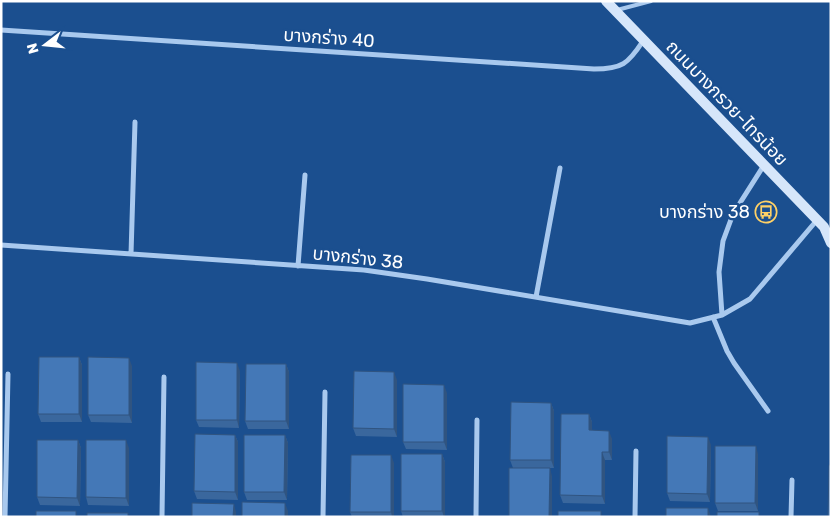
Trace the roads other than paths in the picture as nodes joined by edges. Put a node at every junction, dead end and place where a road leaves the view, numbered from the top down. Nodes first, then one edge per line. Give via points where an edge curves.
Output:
1 (606, 1) edge
2 (651, 1) edge
3 (615, 11) junction
4 (1, 30) edge
5 (644, 40) junction
6 (135, 122) dead end
7 (764, 165) junction
8 (560, 168) dead end
9 (305, 176) dead end
10 (824, 225) edge
11 (831, 243) edge
12 (1, 245) edge
13 (131, 254) junction
14 (298, 266) junction
15 (536, 297) junction
16 (722, 315) junction
17 (713, 317) junction
18 (8, 374) dead end
19 (164, 378) dead end
20 (325, 392) dead end
21 (768, 411) dead end
22 (477, 420) dead end
23 (636, 451) dead end
24 (792, 480) dead end
25 (5, 517) edge
26 (162, 517) edge
27 (323, 517) edge
28 (476, 517) edge
29 (635, 517) edge
30 (791, 517) edge

1 - 3 main road, ถนนบางกรวย-ไทรน้อย
2 - 3 lane
3 - 5 main road, ถนนบางกรวย-ไทรน้อย
4 - 5 street, บางกร่าง 40 via 594,69 621,66
5 - 7 main road, ถนนบางกรวย-ไทรน้อย
6 - 13 street
7 - 10 main road, ถนนบางกรวย-ไทรน้อย
7 - 16 street via 733,214 723,241 719,272
8 - 15 street
9 - 14 street
10 - 11 main road, ถนนบางกรวย-ไทรน้อย
10 - 16 street, บางกร่าง 38 via 750,298
12 - 13 street, บางกร่าง 38
13 - 14 street, บางกร่าง 38
14 - 15 street, บางกร่าง 38 via 418,277
15 - 17 street, บางกร่าง 38 via 690,323
16 - 17 street, บางกร่าง 38
17 - 21 street via 731,357
18 - 25 street
19 - 26 street
20 - 27 street
22 - 28 street
23 - 29 street
24 - 30 street

